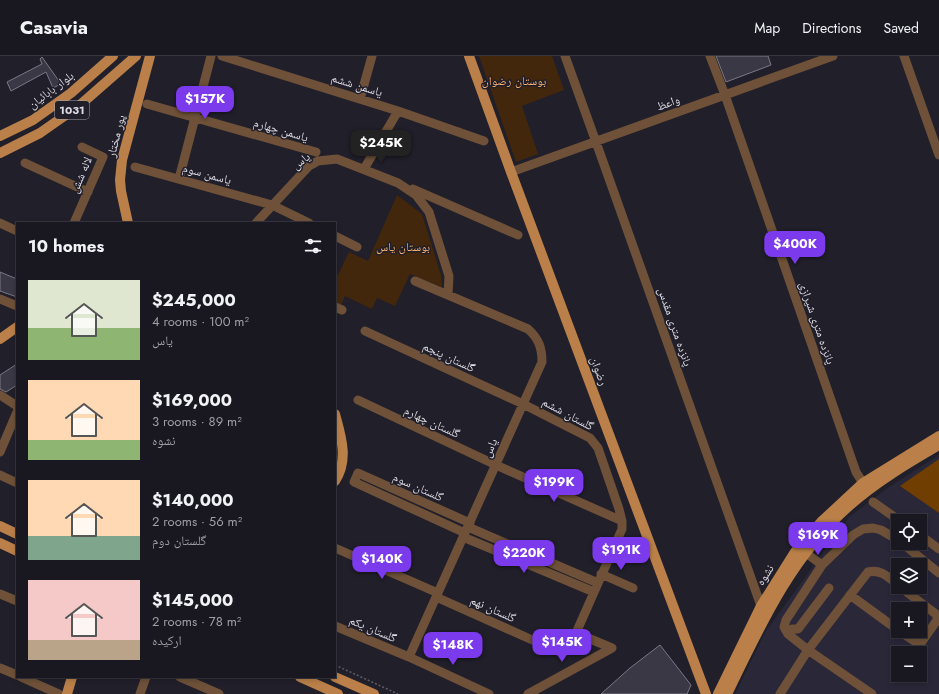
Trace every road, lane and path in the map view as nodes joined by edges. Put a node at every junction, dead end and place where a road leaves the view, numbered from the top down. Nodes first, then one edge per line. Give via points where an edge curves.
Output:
1 (113, 56) edge
2 (136, 56) edge
3 (150, 56) edge
4 (211, 56) edge
5 (222, 56) edge
6 (372, 56) edge
7 (469, 56) edge
8 (565, 56) edge
9 (710, 56) edge
10 (833, 56) edge
11 (904, 56) edge
12 (725, 95) junction
13 (360, 99) junction
14 (147, 104) dead end
15 (398, 111) junction
16 (195, 118) junction
17 (0, 136) edge
18 (484, 141) dead end
19 (596, 142) junction
20 (82, 147) dead end
21 (316, 152) dead end
22 (0, 153) edge
23 (939, 155) edge
24 (25, 163) dead end
25 (135, 167) dead end
26 (364, 169) junction
27 (511, 172) junction
28 (179, 179) junction
29 (398, 183) junction
30 (88, 192) junction
31 (272, 205) junction
32 (74, 222) edge
33 (128, 222) edge
34 (257, 222) edge
35 (307, 222) edge
36 (0, 223) edge
37 (16, 231) edge
38 (518, 235) dead end
39 (336, 236) edge
40 (357, 247) dead end
41 (415, 281) dead end
42 (448, 295) junction
43 (0, 299) edge
44 (16, 306) edge
45 (16, 328) edge
46 (365, 331) dead end
47 (0, 339) edge
48 (0, 395) edge
49 (358, 400) dead end
50 (523, 404) junction
51 (16, 405) edge
52 (16, 414) edge
53 (336, 417) edge
54 (939, 436) edge
55 (939, 445) edge
56 (0, 452) edge
57 (496, 465) junction
58 (0, 475) edge
59 (336, 480) edge
60 (16, 483) edge
61 (866, 487) junction
62 (873, 502) dead end
63 (891, 515) edge
64 (622, 521) junction
65 (0, 526) edge
66 (466, 530) junction
67 (16, 534) edge
68 (891, 536) edge
69 (927, 541) edge
70 (0, 543) edge
71 (336, 548) edge
72 (939, 549) edge
73 (911, 550) edge
74 (16, 551) edge
75 (806, 553) junction
76 (822, 564) junction
77 (939, 573) edge
78 (600, 579) junction
79 (891, 580) edge
80 (633, 588) dead end
81 (829, 588) dead end
82 (594, 592) junction
83 (0, 594) edge
84 (909, 594) edge
85 (437, 595) junction
86 (850, 595) junction
87 (16, 602) edge
88 (920, 602) edge
89 (927, 607) edge
90 (764, 609) junction
91 (891, 625) edge
92 (336, 626) edge
93 (576, 633) junction
94 (788, 634) junction
95 (927, 634) edge
96 (910, 638) edge
97 (924, 638) edge
98 (808, 650) junction
99 (409, 657) junction
100 (336, 666) edge
101 (0, 668) edge
102 (16, 675) edge
103 (336, 677) edge
104 (23, 678) edge
105 (72, 678) edge
106 (146, 678) edge
107 (182, 678) edge
108 (302, 678) edge
109 (59, 694) edge
110 (67, 694) edge
111 (140, 694) edge
112 (219, 694) edge
113 (338, 694) edge
114 (374, 694) edge
115 (398, 694) edge
116 (489, 694) edge
117 (528, 694) edge
118 (706, 694) edge
119 (718, 694) edge
120 (727, 694) edge
121 (780, 694) edge
122 (872, 694) edge

1 - 17 main road, بلوار بابائیان / 1031 via 71,93 33,120
2 - 22 main road, 1031 via 80,105 40,133
3 - 33 main road, پور مختار via 122,160 120,180
4 - 16 street
5 - 13 street, یاسمن ششم
6 - 13 street
7 - 27 main road, رضوان
8 - 19 street, پانزده متری مقدس
9 - 12 street, پانزده متری شیرازی
10 - 12 street, واعظ
11 - 23 street
12 - 19 street, واعظ
12 - 61 street, پانزده متری شیرازی via 856,472
13 - 15 street, یاسمن ششم
14 - 16 street, یاسمن چهارم
15 - 18 street, یاسمن ششم
15 - 26 street
16 - 21 street, یاسمن چهارم
16 - 28 street
19 - 27 street, واعظ
19 - 90 street, پانزده متری مقدس
20 - 30 street, لاله شش via 103,157
24 - 30 street
25 - 28 street, یاسمن سوم
26 - 29 street, یاس
26 - 31 street, یاس via 337,159 318,161 309,166
27 - 118 main road, رضوان
28 - 31 street, یاسمن سوم
29 - 38 street, یاس
29 - 42 street, یاس via 416,195 429,212 449,276
30 - 32 street, لاله شش
31 - 34 street, یاس
31 - 35 street, یاسمن سوم
36 - 37 street
39 - 40 street
41 - 42 street, یاس
42 - 50 street, یاس via 528,329 535,336 540,344 542,362
43 - 44 street
45 - 47 main road
46 - 50 street, گلستان پنجم
48 - 51 street
49 - 57 street, گلستان چهارم
50 - 57 street, یاس
50 - 64 street, گلستان ششم via 590,438 598,448
52 - 56 street
53 - 59 main road via 343,441 343,461
54 - 61 main road, نشوه
55 - 61 main road, نشوه
57 - 64 street, گلستان چهارم
57 - 66 street, یاس
58 - 60 street
61 - 75 main road, نشوه
61 - 90 main road, نشوه via 821,522 795,552
62 - 63 street
64 - 78 street via 622,529
65 - 67 main road
66 - 66 street, گلستان سوم via 358,472 354,482
66 - 78 street
66 - 82 street
66 - 85 street, یاس
68 - 76 street via 873,528 863,529
69 - 72 street
70 - 74 main road
71 - 85 street, گلستان نهم
73 - 77 street
75 - 76 street
75 - 90 main road, نشوه
76 - 94 street via 786,620 784,627
78 - 80 street
78 - 82 street
79 - 86 street via 876,571 868,572
81 - 94 street via 798,629 792,629
82 - 93 street
83 - 87 street
84 - 88 street
85 - 93 street, گلستان نهم via 557,651 566,649
85 - 99 street, یاس
86 - 91 street
86 - 98 street
89 - 95 street via 937,615 937,620
90 - 119 main road, نشوه
90 - 120 main road, نشوه
92 - 99 street, گلستان یکم
93 - 117 street via 612,648
94 - 98 street
96 - 97 street via 919,644
98 - 121 street
98 - 122 street
99 - 116 street, گلستان یکم
100 - 115 path
101 - 102 street
103 - 114 main road
104 - 109 street
105 - 110 main road
106 - 111 street
107 - 112 street
108 - 113 main road

